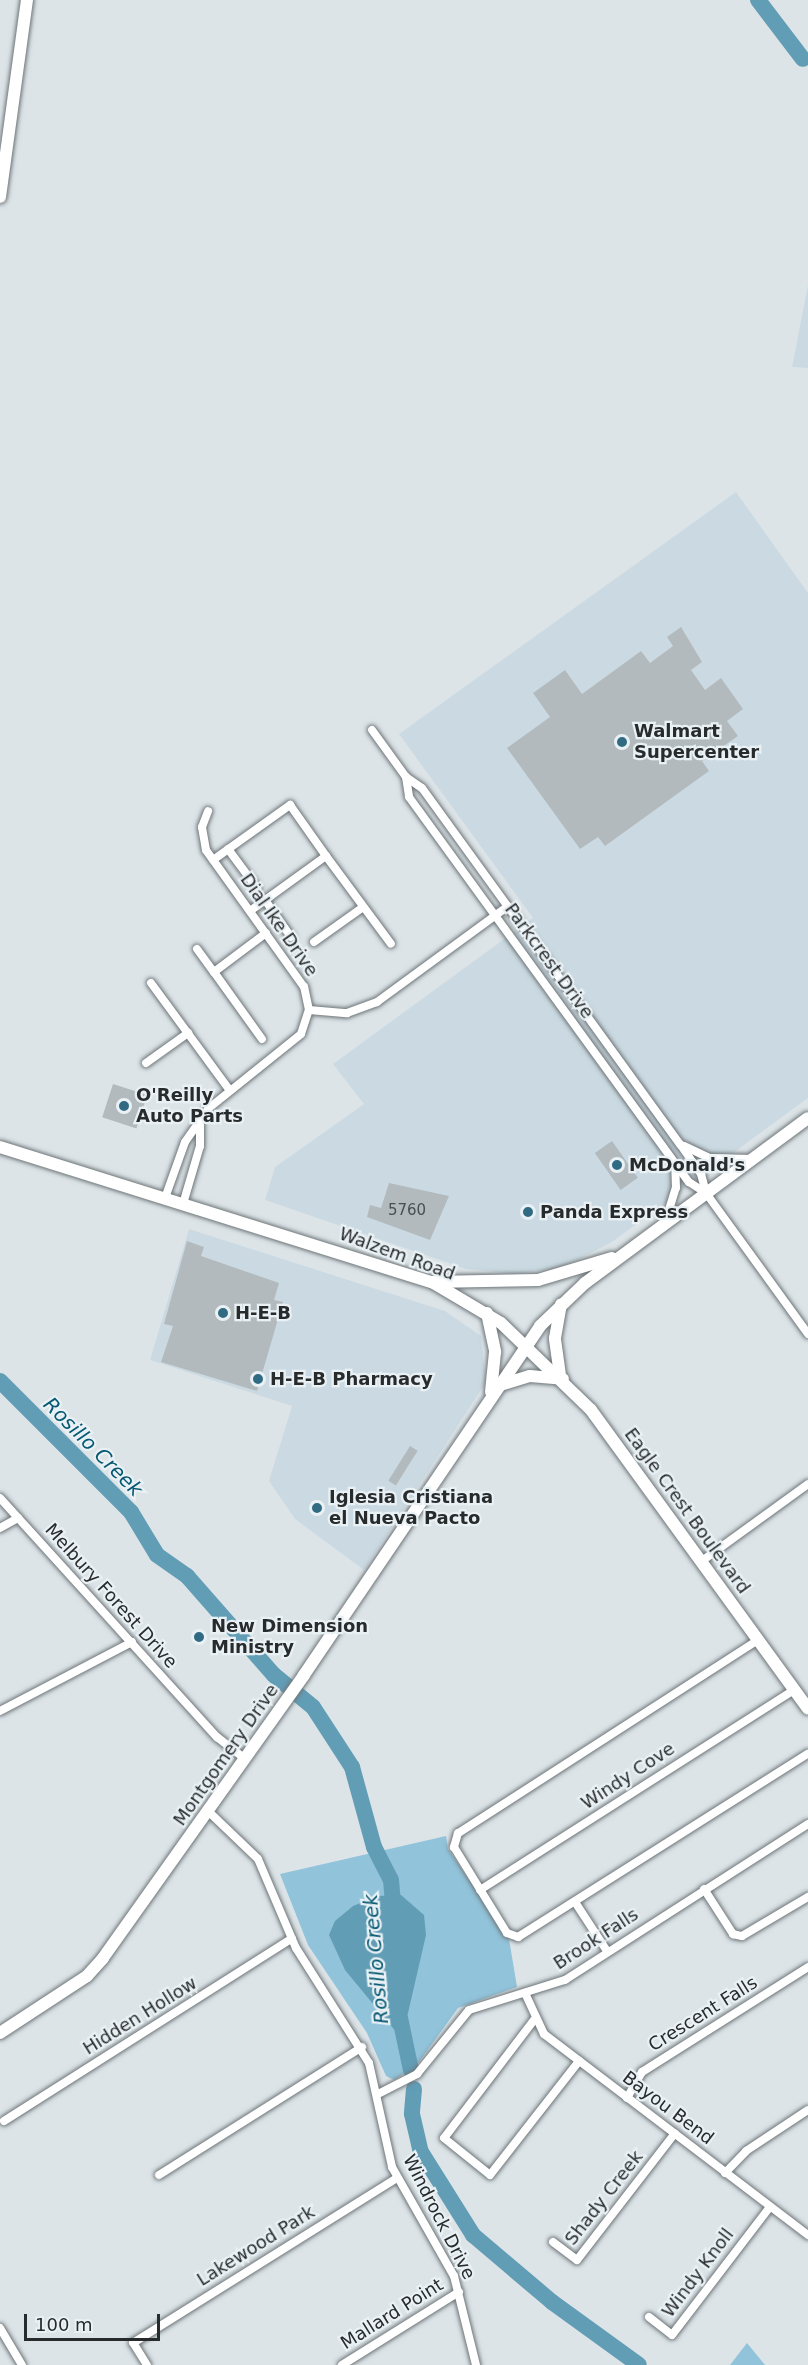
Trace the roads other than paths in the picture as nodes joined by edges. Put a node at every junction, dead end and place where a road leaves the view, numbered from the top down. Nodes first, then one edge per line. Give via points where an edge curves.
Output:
1 (27, 0) edge
2 (0, 197) edge
3 (372, 730) dead end
4 (406, 777) junction
5 (422, 788) junction
6 (409, 797) junction
7 (208, 810) dead end
8 (228, 849) junction
9 (326, 856) junction
10 (213, 860) junction
11 (256, 888) dead end
12 (265, 900) junction
13 (508, 906) junction
14 (363, 907) junction
15 (250, 911) junction
16 (496, 916) junction
17 (266, 933) junction
18 (291, 937) dead end
19 (314, 942) dead end
20 (391, 944) dead end
21 (197, 949) dead end
22 (214, 972) junction
23 (151, 982) dead end
24 (309, 1010) junction
25 (188, 1033) junction
26 (262, 1039) dead end
27 (147, 1064) dead end
28 (228, 1088) junction
29 (808, 1118) edge
30 (200, 1125) junction
31 (680, 1144) junction
32 (0, 1147) edge
33 (753, 1158) junction
34 (674, 1161) junction
35 (706, 1193) junction
36 (165, 1198) junction
37 (183, 1204) junction
38 (665, 1224) junction
39 (621, 1255) junction
40 (432, 1282) junction
41 (561, 1304) junction
42 (487, 1313) junction
43 (808, 1315) edge
44 (799, 1322) junction
45 (808, 1334) edge
46 (525, 1344) junction
47 (562, 1377) junction
48 (497, 1386) junction
49 (490, 1397) junction
50 (808, 1484) edge
51 (0, 1498) edge
52 (18, 1518) junction
53 (0, 1528) edge
54 (702, 1561) junction
55 (759, 1640) junction
56 (132, 1642) junction
57 (794, 1690) junction
58 (808, 1709) edge
59 (0, 1711) edge
60 (808, 1754) edge
61 (244, 1759) junction
62 (208, 1811) junction
63 (808, 1824) edge
64 (704, 1889) junction
65 (480, 1890) junction
66 (808, 1897) edge
67 (575, 1902) junction
68 (292, 1938) junction
69 (607, 1951) junction
70 (808, 1967) edge
71 (525, 1993) junction
72 (534, 2020) junction
73 (0, 2033) edge
74 (362, 2047) junction
75 (579, 2061) junction
76 (378, 2094) junction
77 (627, 2098) junction
78 (808, 2110) edge
79 (4, 2121) dead end
80 (675, 2133) junction
81 (725, 2173) junction
82 (159, 2175) dead end
83 (397, 2178) junction
84 (769, 2208) junction
85 (808, 2235) edge
86 (553, 2242) dead end
87 (459, 2292) junction
88 (649, 2317) dead end
89 (0, 2328) edge
90 (22, 2365) edge
91 (147, 2365) edge
92 (342, 2365) edge
93 (476, 2365) edge

1 - 2 main road
3 - 4 street, Parkcrest Drive
4 - 5 street, Parkcrest Drive
4 - 6 street, Parkcrest Drive
5 - 6 street
5 - 13 street, Parkcrest Drive
6 - 16 street, Parkcrest Drive
7 - 10 street, Dial Ike Drive via 202,839
8 - 9 street via 290,805
8 - 10 street
8 - 11 street
9 - 12 street
9 - 14 street
10 - 15 street, Dial Ike Drive
12 - 15 street
12 - 18 street
13 - 16 street
13 - 31 street, Parkcrest Drive
14 - 19 street
14 - 20 street
15 - 17 street, Dial Ike Drive
16 - 24 street via 377,1002 347,1013
16 - 34 street, Parkcrest Drive
17 - 22 street
17 - 24 street, Dial Ike Drive via 304,987
21 - 22 street
22 - 26 street
23 - 25 street
24 - 28 street via 300,1034
25 - 27 street
25 - 28 street
28 - 30 street
29 - 33 main road
30 - 36 street via 185,1142
30 - 37 street via 200,1146
31 - 33 street, Parkcrest Drive via 710,1158
31 - 35 street, Parkcrest Drive via 701,1174
32 - 36 main road, Walzem Road
33 - 35 main road
34 - 35 street, Parkcrest Drive
34 - 38 street via 676,1188
35 - 38 main road
35 - 44 street, Parkcrest Drive
36 - 37 main road, Walzem Road
37 - 40 main road, Walzem Road
38 - 39 main road
39 - 40 main road via 538,1280
39 - 41 main road
40 - 42 main road, Walzem Road
41 - 46 main road
41 - 47 main road via 555,1338
42 - 46 main road, Walzem Road
42 - 49 main road via 495,1352
43 - 44 street
44 - 45 street, Parkcrest Drive
46 - 47 main road, Eagle Crest Boulevard
46 - 48 main road, Montgomery Drive
47 - 48 main road via 530,1376
47 - 54 main road, Eagle Crest Boulevard
48 - 49 main road, Montgomery Drive
49 - 61 main road, Montgomery Drive
50 - 54 street
51 - 52 street, Melbury Forest Drive
52 - 53 street
52 - 56 street, Melbury Forest Drive
54 - 55 main road, Eagle Crest Boulevard
55 - 57 main road, Eagle Crest Boulevard
55 - 65 street via 458,1833 454,1847
56 - 59 street
56 - 61 street, Melbury Forest Drive
57 - 58 main road, Eagle Crest Boulevard
57 - 65 street, Windy Cove
60 - 67 street
61 - 62 main road, Montgomery Drive
62 - 68 street, Windrock Drive via 258,1859
62 - 73 main road, Montgomery Drive via 87,1976
63 - 64 street, Brook Falls
64 - 66 street via 733,1934 742,1936
64 - 69 street, Brook Falls
65 - 67 street via 511,1936 537,1927
67 - 69 street
68 - 74 street, Windrock Drive
68 - 79 street, Hidden Hollow
69 - 71 street, Brook Falls via 565,1980
70 - 77 street, Crescent Falls via 642,2072
71 - 72 street, Bayou Bend
71 - 76 street, Brook Falls via 469,2010 417,2074
72 - 75 street, Bayou Bend
72 - 75 street via 444,2138 490,2175
74 - 76 street, Windrock Drive
74 - 82 street
75 - 77 street, Bayou Bend
76 - 83 street, Windrock Drive
77 - 80 street, Bayou Bend
78 - 81 street via 746,2151
80 - 81 street, Bayou Bend
80 - 86 street, Shady Creek via 577,2260
81 - 84 street, Bayou Bend
83 - 87 street, Windrock Drive
83 - 91 street, Lakewood Park via 133,2343
84 - 85 street, Bayou Bend
84 - 88 street, Windy Knoll via 672,2335
87 - 92 street, Mallard Point
87 - 93 street, Windrock Drive
89 - 90 street

